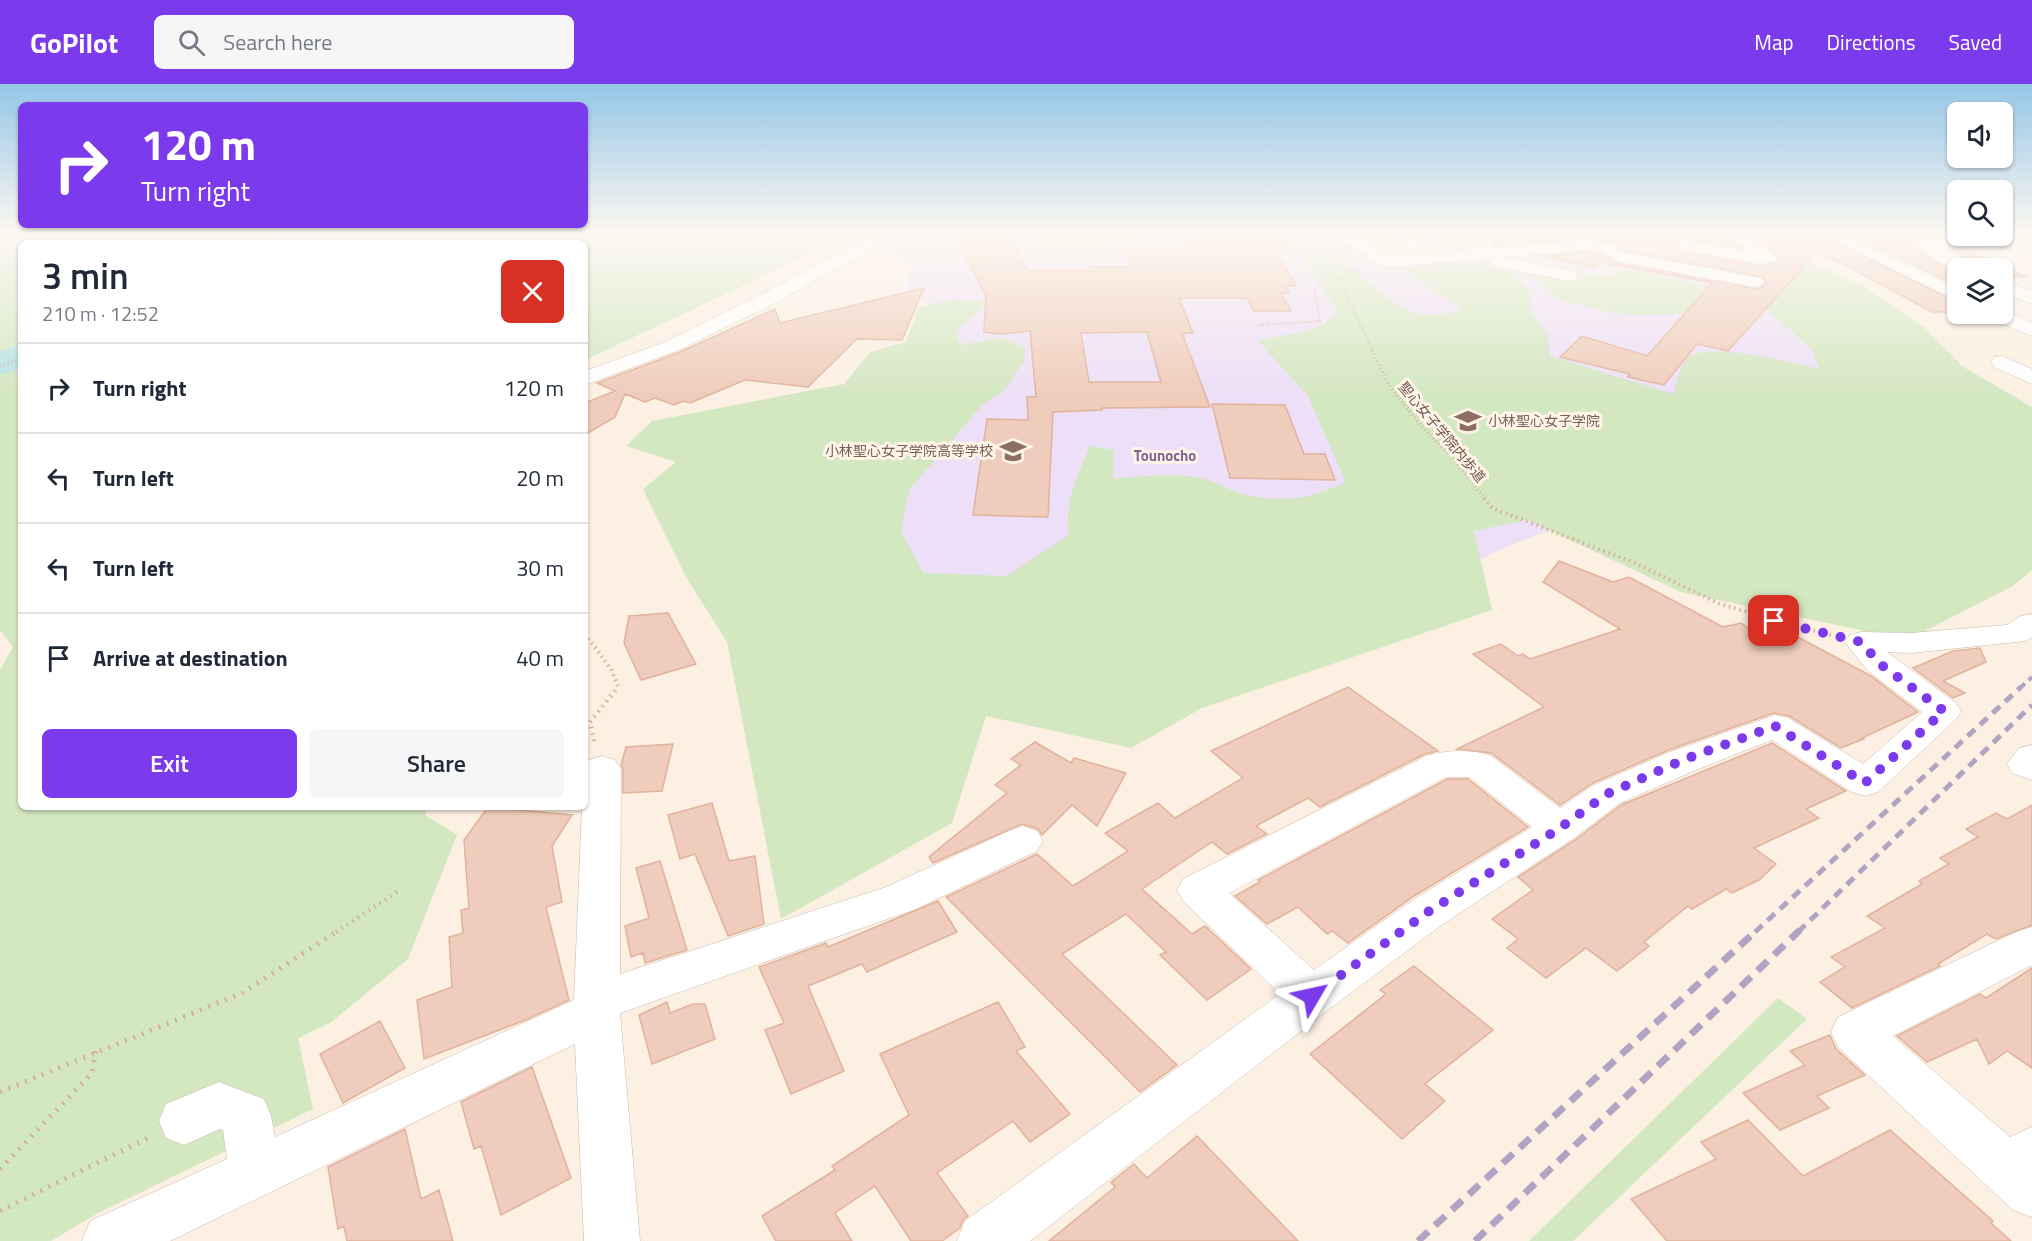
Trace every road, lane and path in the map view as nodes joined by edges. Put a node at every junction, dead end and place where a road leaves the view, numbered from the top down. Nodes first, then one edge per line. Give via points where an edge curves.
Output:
1 (789, 288) edge
2 (1316, 288) edge
3 (1343, 288) edge
4 (2013, 290) edge
5 (2032, 298) edge
6 (2013, 322) edge
7 (1260, 325) dead end
8 (2032, 330) edge
9 (18, 360) edge
10 (2002, 362) dead end
11 (0, 366) edge
12 (588, 377) edge
13 (2032, 377) edge
14 (1557, 532) joint
15 (2032, 623) edge
16 (588, 638) edge
17 (1861, 642) junction
18 (2032, 757) edge
19 (2032, 767) edge
20 (602, 769) joint
21 (1560, 828) junction
22 (1023, 841) dead end
23 (400, 890) dead end
24 (2032, 945) edge
25 (1312, 996) junction
26 (598, 1006) junction
27 (96, 1051) junction
28 (0, 1092) edge
29 (184, 1121) joint
30 (0, 1169) edge
31 (2023, 1170) edge
32 (256, 1172) junction
33 (0, 1211) edge
34 (110, 1241) edge
35 (612, 1241) edge
36 (985, 1241) edge

1 - 12 street via 672,345
2 - 7 path via 1320,321
3 - 14 path, 聖心女子学院内歩道 via 1388,384 1492,508
4 - 5 street
6 - 8 street
9 - 11 path
10 - 13 street
14 - 17 path via 1635,563 1719,604
15 - 17 street via 2015,634 1911,643
16 - 20 path via 611,669 619,689 590,722
17 - 21 street via 1880,664 1944,711 1865,783 1775,726 1683,760 1607,794
18 - 19 street via 2025,764
20 - 26 street
21 - 25 street via 1428,912
21 - 25 street via 1477,764 1439,765 1198,890
22 - 26 street via 901,898
23 - 27 path via 242,993
24 - 31 street via 1855,1032
25 - 36 street
26 - 32 street
26 - 35 street
27 - 28 path
27 - 30 path via 92,1073
29 - 32 street via 219,1105 246,1116
29 - 33 path
32 - 34 street

